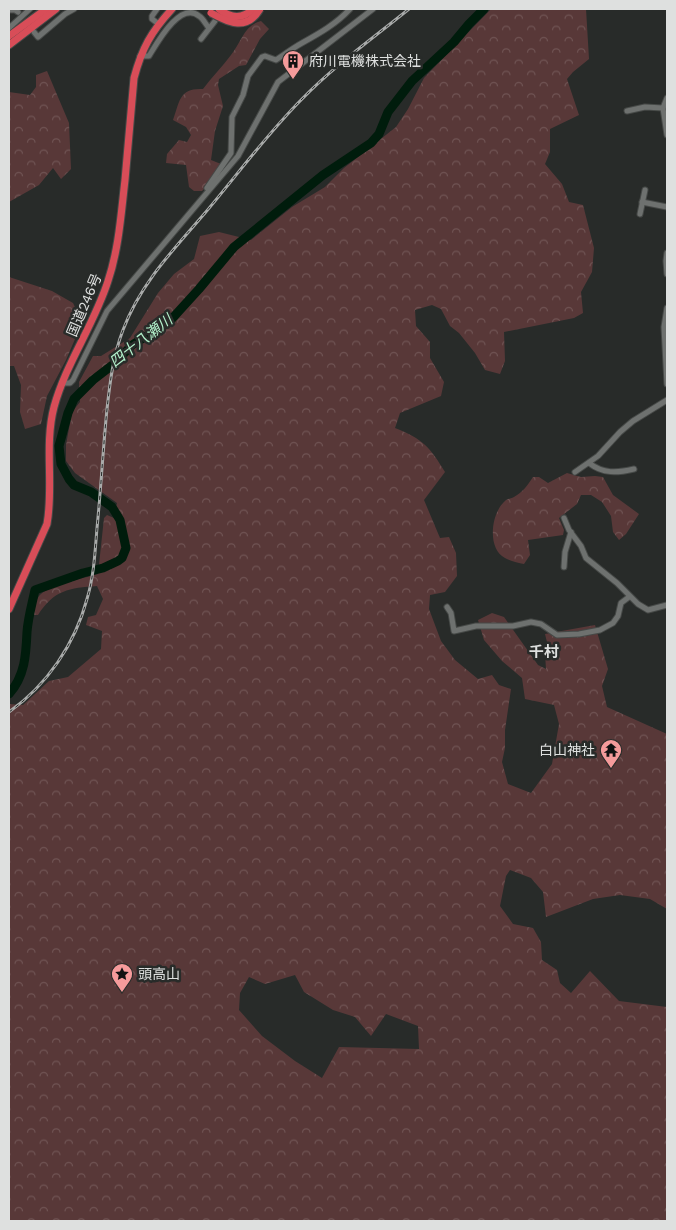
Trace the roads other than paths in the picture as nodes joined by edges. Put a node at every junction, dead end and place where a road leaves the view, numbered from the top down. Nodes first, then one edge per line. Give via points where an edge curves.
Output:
1 (30, 9) edge
2 (41, 9) edge
3 (46, 9) edge
4 (56, 9) edge
5 (62, 9) edge
6 (74, 9) edge
7 (157, 9) edge
8 (166, 9) edge
9 (172, 9) edge
10 (180, 9) edge
11 (224, 9) edge
12 (253, 9) edge
13 (260, 9) edge
14 (350, 9) edge
15 (373, 9) edge
16 (9, 10) edge
17 (208, 11) edge
18 (18, 12) dead end
19 (156, 22) junction
20 (215, 22) dead end
21 (31, 27) junction
22 (9, 28) edge
23 (208, 28) junction
24 (153, 30) junction
25 (9, 36) edge
26 (201, 39) dead end
27 (146, 41) junction
28 (9, 45) edge
29 (140, 56) junction
30 (667, 100) edge
31 (663, 108) junction
32 (627, 111) dead end
33 (666, 126) edge
34 (667, 135) edge
35 (645, 190) dead end
36 (205, 195) junction
37 (642, 202) junction
38 (667, 207) edge
39 (640, 214) dead end
40 (667, 253) edge
41 (667, 274) edge
42 (667, 308) edge
43 (666, 319) edge
44 (666, 340) edge
45 (62, 383) junction
46 (667, 384) edge
47 (667, 400) edge
48 (589, 463) junction
49 (634, 469) dead end
50 (575, 472) dead end
51 (564, 518) dead end
52 (571, 532) junction
53 (564, 567) dead end
54 (629, 597) junction
55 (667, 605) edge
56 (447, 608) dead end
57 (9, 609) edge

1 - 22 street
2 - 21 highway
3 - 21 highway
4 - 21 highway
5 - 21 highway
6 - 21 street via 38,37
7 - 19 street via 152,19
8 - 19 highway
9 - 24 highway, 国道246号
10 - 27 highway
11 - 12 highway, bridge via 225,14 235,17
13 - 17 highway, bridge via 242,23 228,22
14 - 36 street via 325,31 276,60 265,56 256,65 234,113 231,152 206,188
15 - 36 street via 278,82 241,152
16 - 18 street
19 - 24 highway
20 - 23 street
21 - 25 highway
21 - 28 highway
23 - 26 street
23 - 29 street via 199,15 184,14 166,28 149,56
24 - 27 highway, 国道246号
27 - 29 highway, 国道246号
29 - 45 highway, 国道246号 via 134,78 114,264
30 - 31 street
31 - 32 street
31 - 33 street
33 - 34 street
35 - 37 street
36 - 45 street via 107,311 74,380
37 - 38 street
37 - 39 street
40 - 41 street
42 - 43 street
43 - 44 street
44 - 46 street
45 - 57 highway, 国道246号 via 50,428 46,524
47 - 48 street via 633,421
48 - 49 street via 612,472
48 - 50 street
51 - 52 street
52 - 53 street
52 - 54 street via 586,558
54 - 55 street via 648,610
54 - 56 street via 621,603 615,620 608,627 572,635 557,635 535,622 476,626 454,631

